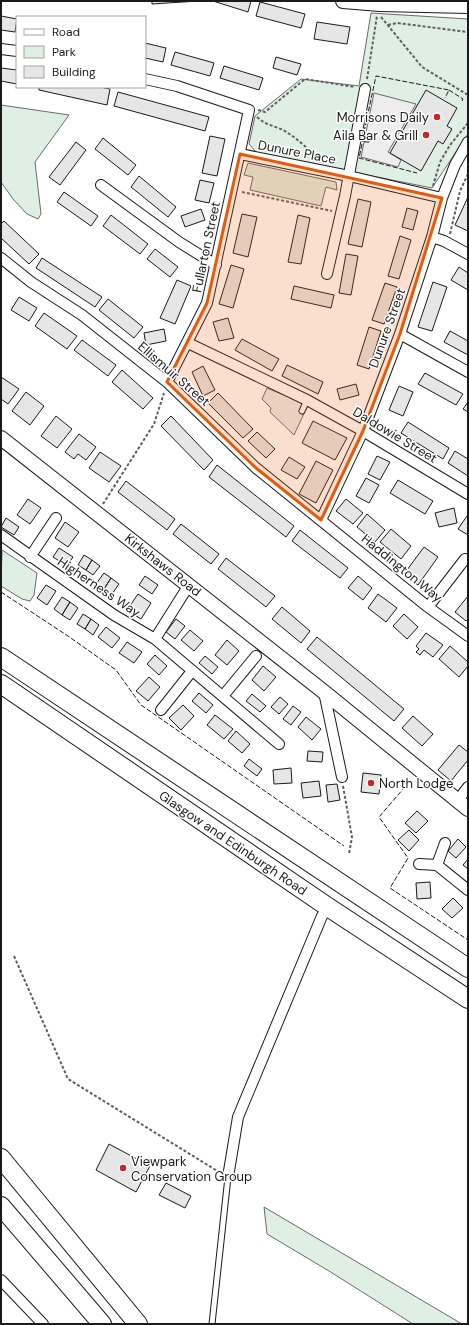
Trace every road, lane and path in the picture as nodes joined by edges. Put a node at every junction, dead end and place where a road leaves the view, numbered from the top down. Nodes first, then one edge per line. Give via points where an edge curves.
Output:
1 (343, 1) edge
2 (468, 6) edge
3 (388, 25) junction
4 (468, 32) edge
5 (1, 49) edge
6 (16, 51) edge
7 (146, 79) edge
8 (365, 89) junction
9 (468, 95) edge
10 (249, 110) junction
11 (468, 123) edge
12 (356, 137) junction
13 (367, 139) dead end
14 (468, 142) edge
15 (240, 154) junction
16 (333, 173) junction
17 (468, 174) edge
18 (349, 176) junction
19 (100, 184) dead end
20 (231, 191) junction
21 (430, 195) junction
22 (442, 198) junction
23 (341, 214) junction
24 (432, 237) junction
25 (448, 243) junction
26 (468, 254) edge
27 (1, 258) edge
28 (216, 265) junction
29 (328, 274) dead end
30 (400, 334) junction
31 (188, 342) junction
32 (468, 372) edge
33 (167, 382) junction
34 (307, 400) junction
35 (302, 411) dead end
36 (363, 431) junction
37 (1, 438) edge
38 (468, 494) edge
39 (97, 514) junction
40 (56, 518) dead end
41 (321, 520) junction
42 (1, 535) edge
43 (30, 557) junction
44 (465, 559) dead end
45 (189, 585) junction
46 (428, 607) junction
47 (468, 636) edge
48 (155, 639) junction
49 (256, 656) dead end
50 (1, 657) edge
51 (192, 670) junction
52 (1, 684) edge
53 (324, 692) junction
54 (223, 696) junction
55 (160, 710) dead end
56 (279, 744) dead end
57 (342, 777) joint
58 (468, 787) edge
59 (463, 805) edge
60 (445, 844) dead end
61 (348, 854) dead end
62 (419, 864) dead end
63 (437, 865) junction
64 (468, 890) edge
65 (328, 907) junction
66 (14, 956) dead end
67 (468, 968) edge
68 (468, 999) edge
69 (1, 1158) edge
70 (228, 1177) junction
71 (1, 1206) edge
72 (1, 1280) edge
73 (43, 1324) edge
74 (102, 1324) edge
75 (138, 1324) edge
76 (212, 1324) edge

1 - 2 street
3 - 4 path via 397,23
3 - 8 path via 377,13
3 - 9 path via 422,67
5 - 6 street
7 - 10 street via 177,86
8 - 10 path via 305,79 265,112
8 - 12 street
10 - 15 street, Fullarton Street
10 - 16 path via 262,122 287,132
11 - 21 path via 440,162
12 - 13 lane
12 - 18 street
14 - 22 street, Dunure Street via 454,165
15 - 16 street, Dunure Place
15 - 20 street, Fullarton Street
16 - 18 street, Dunure Place
17 - 25 path via 460,191
18 - 21 street, Dunure Place
18 - 23 street, Dunure Place
19 - 28 street via 179,242
20 - 23 path
20 - 28 street, Fullarton Street
21 - 22 street, Dunure Place
22 - 24 street, Dunure Street
23 - 29 street, Dunure Place
24 - 25 street
24 - 30 street, Dunure Street
25 - 26 street
27 - 33 street, Ellismuir Street via 31,282 82,315
28 - 31 street, Fullarton Street via 207,303
30 - 32 street
30 - 36 street, Dunure Street
31 - 33 street, Fullarton Street
31 - 34 street, Daldowie Street
33 - 39 path via 154,424
33 - 41 street, Ellismuir Street via 256,468
34 - 35 lane
34 - 36 street, Daldowie Street
36 - 38 street, Daldowie Street
36 - 41 street, Dunure Street
37 - 39 street, Kirkshaws Road
39 - 45 street, Kirkshaws Road
40 - 43 street
41 - 46 street, Haddington Way
42 - 43 street, Higherness Way
43 - 48 street, Higherness Way
44 - 46 street
45 - 48 street
45 - 53 street, Kirkshaws Road
46 - 47 street, Haddington Way
48 - 51 street, Higherness Way
49 - 54 street
50 - 67 highway, Glasgow and Edinburgh Road
51 - 54 street, Higherness Way
51 - 55 street
52 - 65 highway, Glasgow and Edinburgh Road
53 - 57 street
53 - 59 street, Kirkshaws Road
54 - 56 street, Higherness Way
57 - 61 path via 352,837
58 - 59 street
60 - 63 street
62 - 63 street
63 - 64 street
65 - 68 highway, Glasgow and Edinburgh Road
65 - 70 street via 238,1117
66 - 70 path via 68,1079
69 - 75 highway
70 - 76 lane
71 - 74 highway
72 - 73 street

